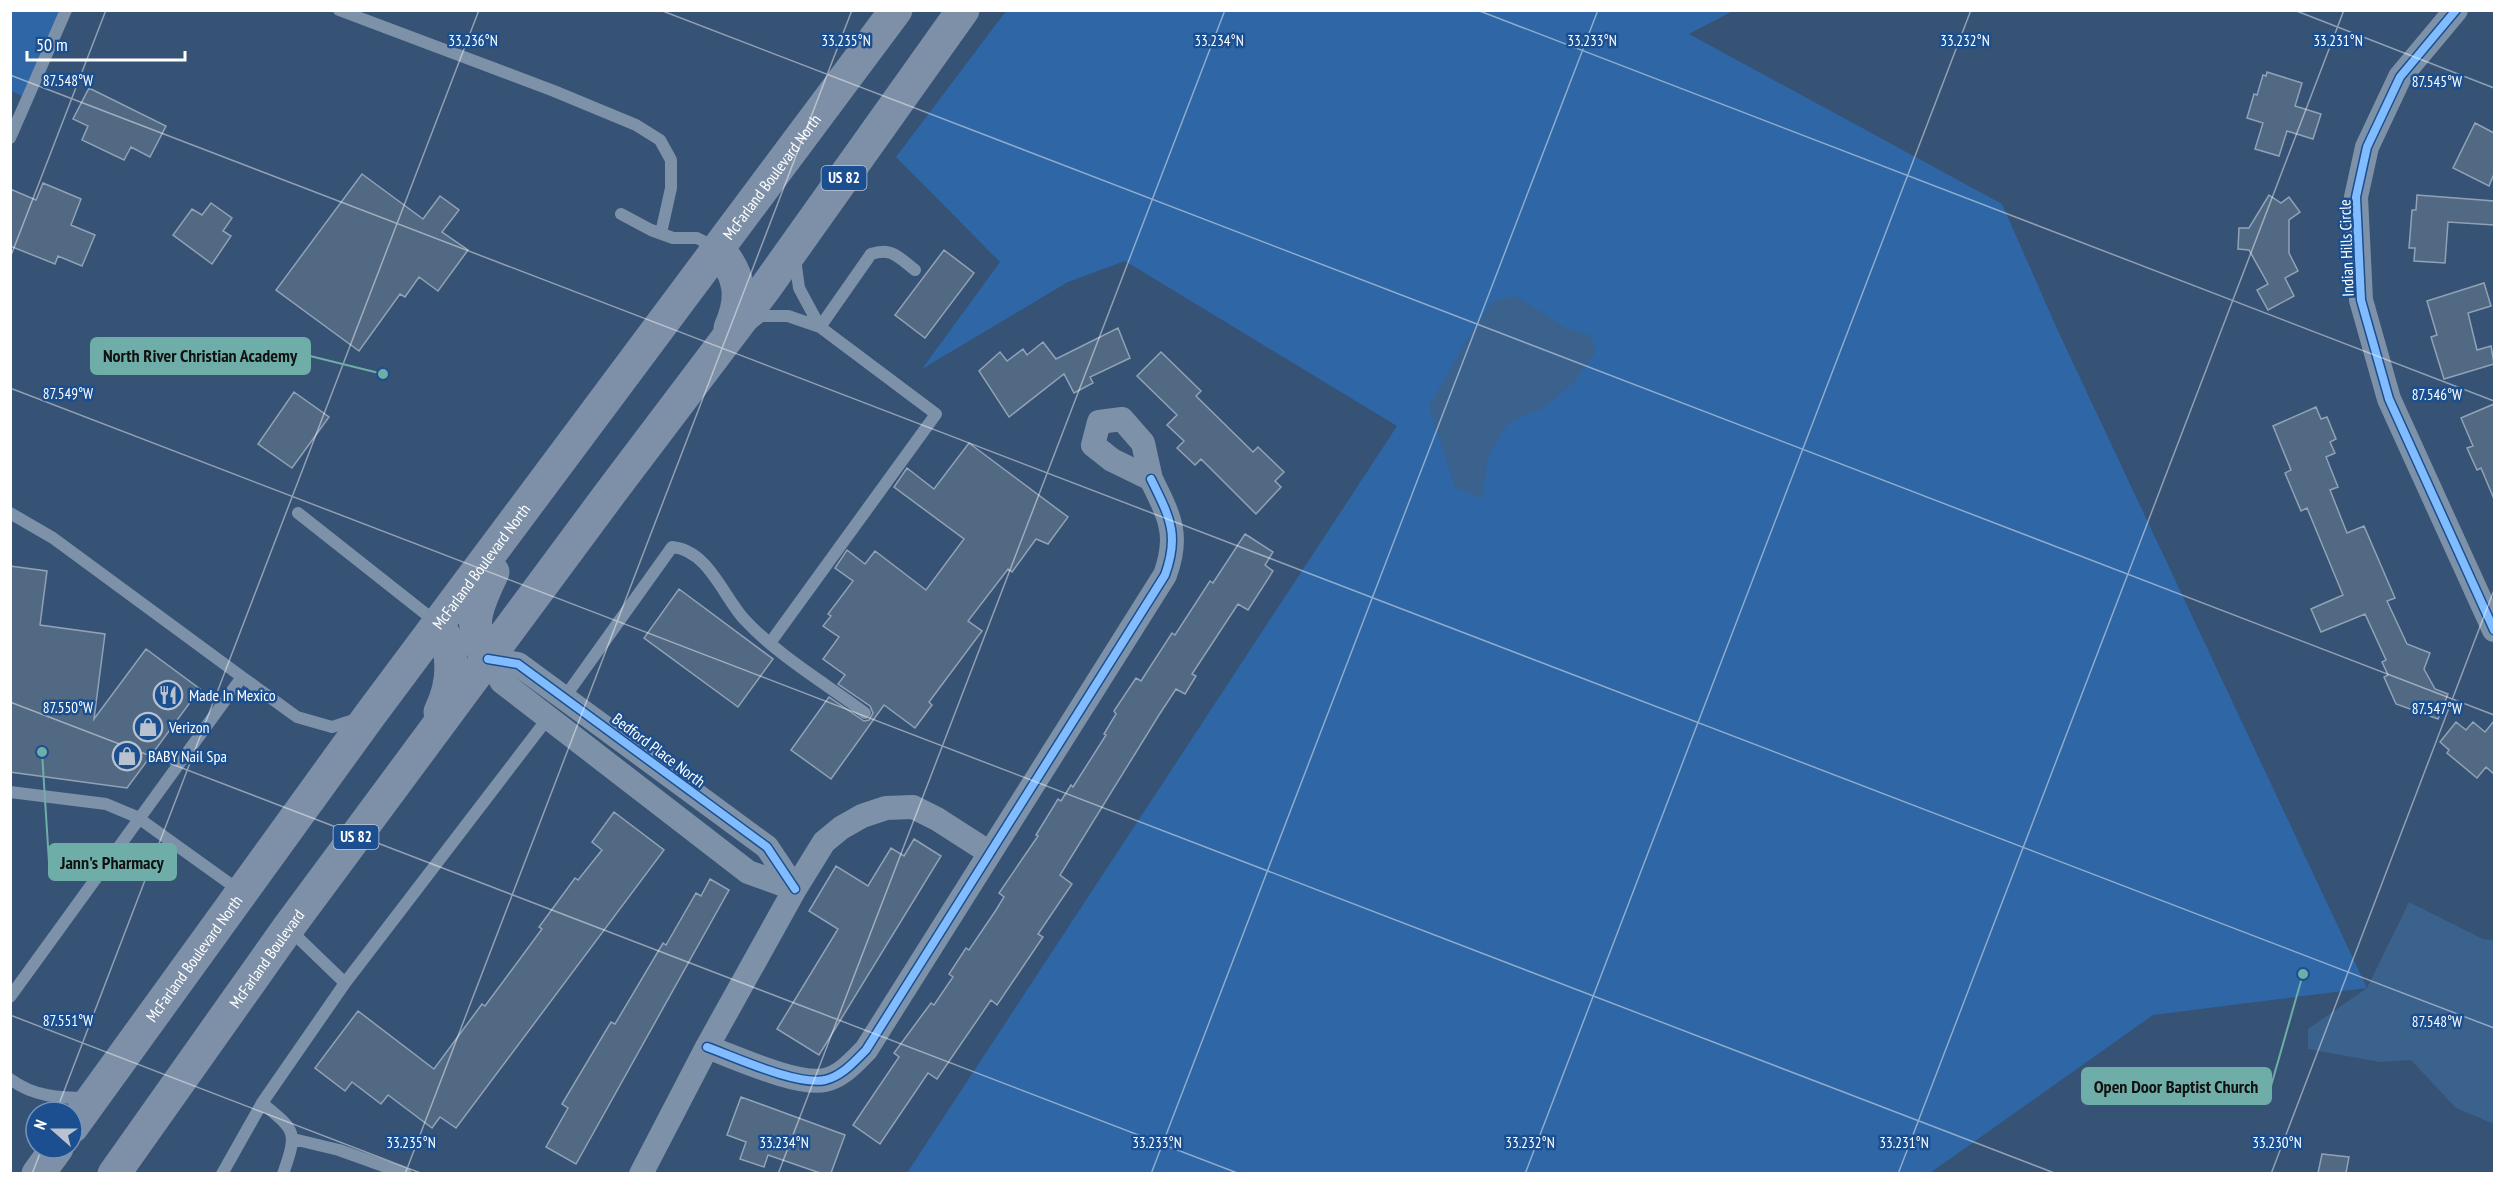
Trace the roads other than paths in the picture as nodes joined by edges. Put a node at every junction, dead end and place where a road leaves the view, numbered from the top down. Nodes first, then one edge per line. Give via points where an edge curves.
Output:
1 (66, 10) edge
2 (339, 10) edge
3 (896, 10) edge
4 (963, 10) edge
5 (2456, 10) edge
6 (10, 138) edge
7 (621, 214) dead end
8 (661, 233) junction
9 (794, 248) junction
10 (718, 249) junction
11 (915, 270) dead end
12 (820, 327) junction
13 (723, 344) junction
14 (1151, 479) dead end
15 (10, 513) edge
16 (298, 513) dead end
17 (519, 516) junction
18 (439, 625) junction
19 (2494, 630) edge
20 (770, 643) junction
21 (488, 659) junction
22 (242, 677) junction
23 (566, 697) junction
24 (866, 712) dead end
25 (370, 715) junction
26 (548, 717) junction
27 (423, 746) junction
28 (11, 796) edge
29 (140, 819) junction
30 (990, 853) junction
31 (795, 889) junction
32 (242, 892) junction
33 (288, 928) junction
34 (345, 984) junction
35 (10, 997) edge
36 (707, 1047) junction
37 (10, 1079) edge
38 (93, 1098) junction
39 (262, 1103) junction
40 (84, 1110) edge
41 (293, 1139) junction
42 (48, 1160) edge
43 (38, 1173) edge
44 (114, 1173) edge
45 (222, 1173) edge
46 (283, 1173) edge
47 (406, 1173) edge
48 (641, 1173) edge

1 - 6 lane
2 - 8 lane via 554,91 636,125 660,140 671,159 671,188
3 - 10 highway, McFarland Boulevard North
4 - 9 highway, US 82
5 - 19 street, Indian Hills Circle via 2400,77 2367,147 2356,197 2361,300 2389,399
7 - 8 lane
8 - 10 lane via 673,238 697,238
9 - 12 lane via 799,288
9 - 13 highway, US 82
10 - 13 highway via 730,263 738,288 735,316
10 - 17 highway, McFarland Boulevard North
11 - 12 lane via 892,252 871,254
12 - 13 lane via 788,316 761,316
12 - 20 lane via 936,414
13 - 21 highway, US 82
14 - 30 street via 1172,529 1173,553 1165,575
15 - 22 lane via 53,538
16 - 18 lane
17 - 18 highway, McFarland Boulevard North
17 - 21 highway via 477,609 476,634
18 - 25 highway, McFarland Boulevard North
18 - 27 highway via 451,650 452,677 444,704
20 - 23 lane via 744,619 699,559 683,548 672,547
20 - 24 lane
21 - 23 street, Bedford Place North via 518,664
21 - 26 street via 502,682
21 - 27 highway, US 82
22 - 25 lane via 297,717 332,727
22 - 29 lane
23 - 26 lane
23 - 31 street, Bedford Place North via 767,847
25 - 32 highway, McFarland Boulevard North
26 - 31 street via 748,872
26 - 34 lane
27 - 33 highway, McFarland Boulevard / US 82
28 - 29 lane via 106,804
29 - 32 lane
29 - 35 lane
30 - 31 street via 914,807 886,808 862,816 824,842
30 - 36 street via 866,1050 848,1069 824,1080 800,1079
31 - 36 street
32 - 38 highway, McFarland Boulevard North
33 - 34 lane
33 - 44 highway, McFarland Boulevard / US 82
34 - 39 lane
36 - 48 street
37 - 38 lane via 22,1088 52,1098
38 - 40 highway, McFarland Boulevard North
39 - 41 lane via 289,1125
39 - 45 lane
41 - 46 lane
41 - 47 lane
42 - 43 highway

